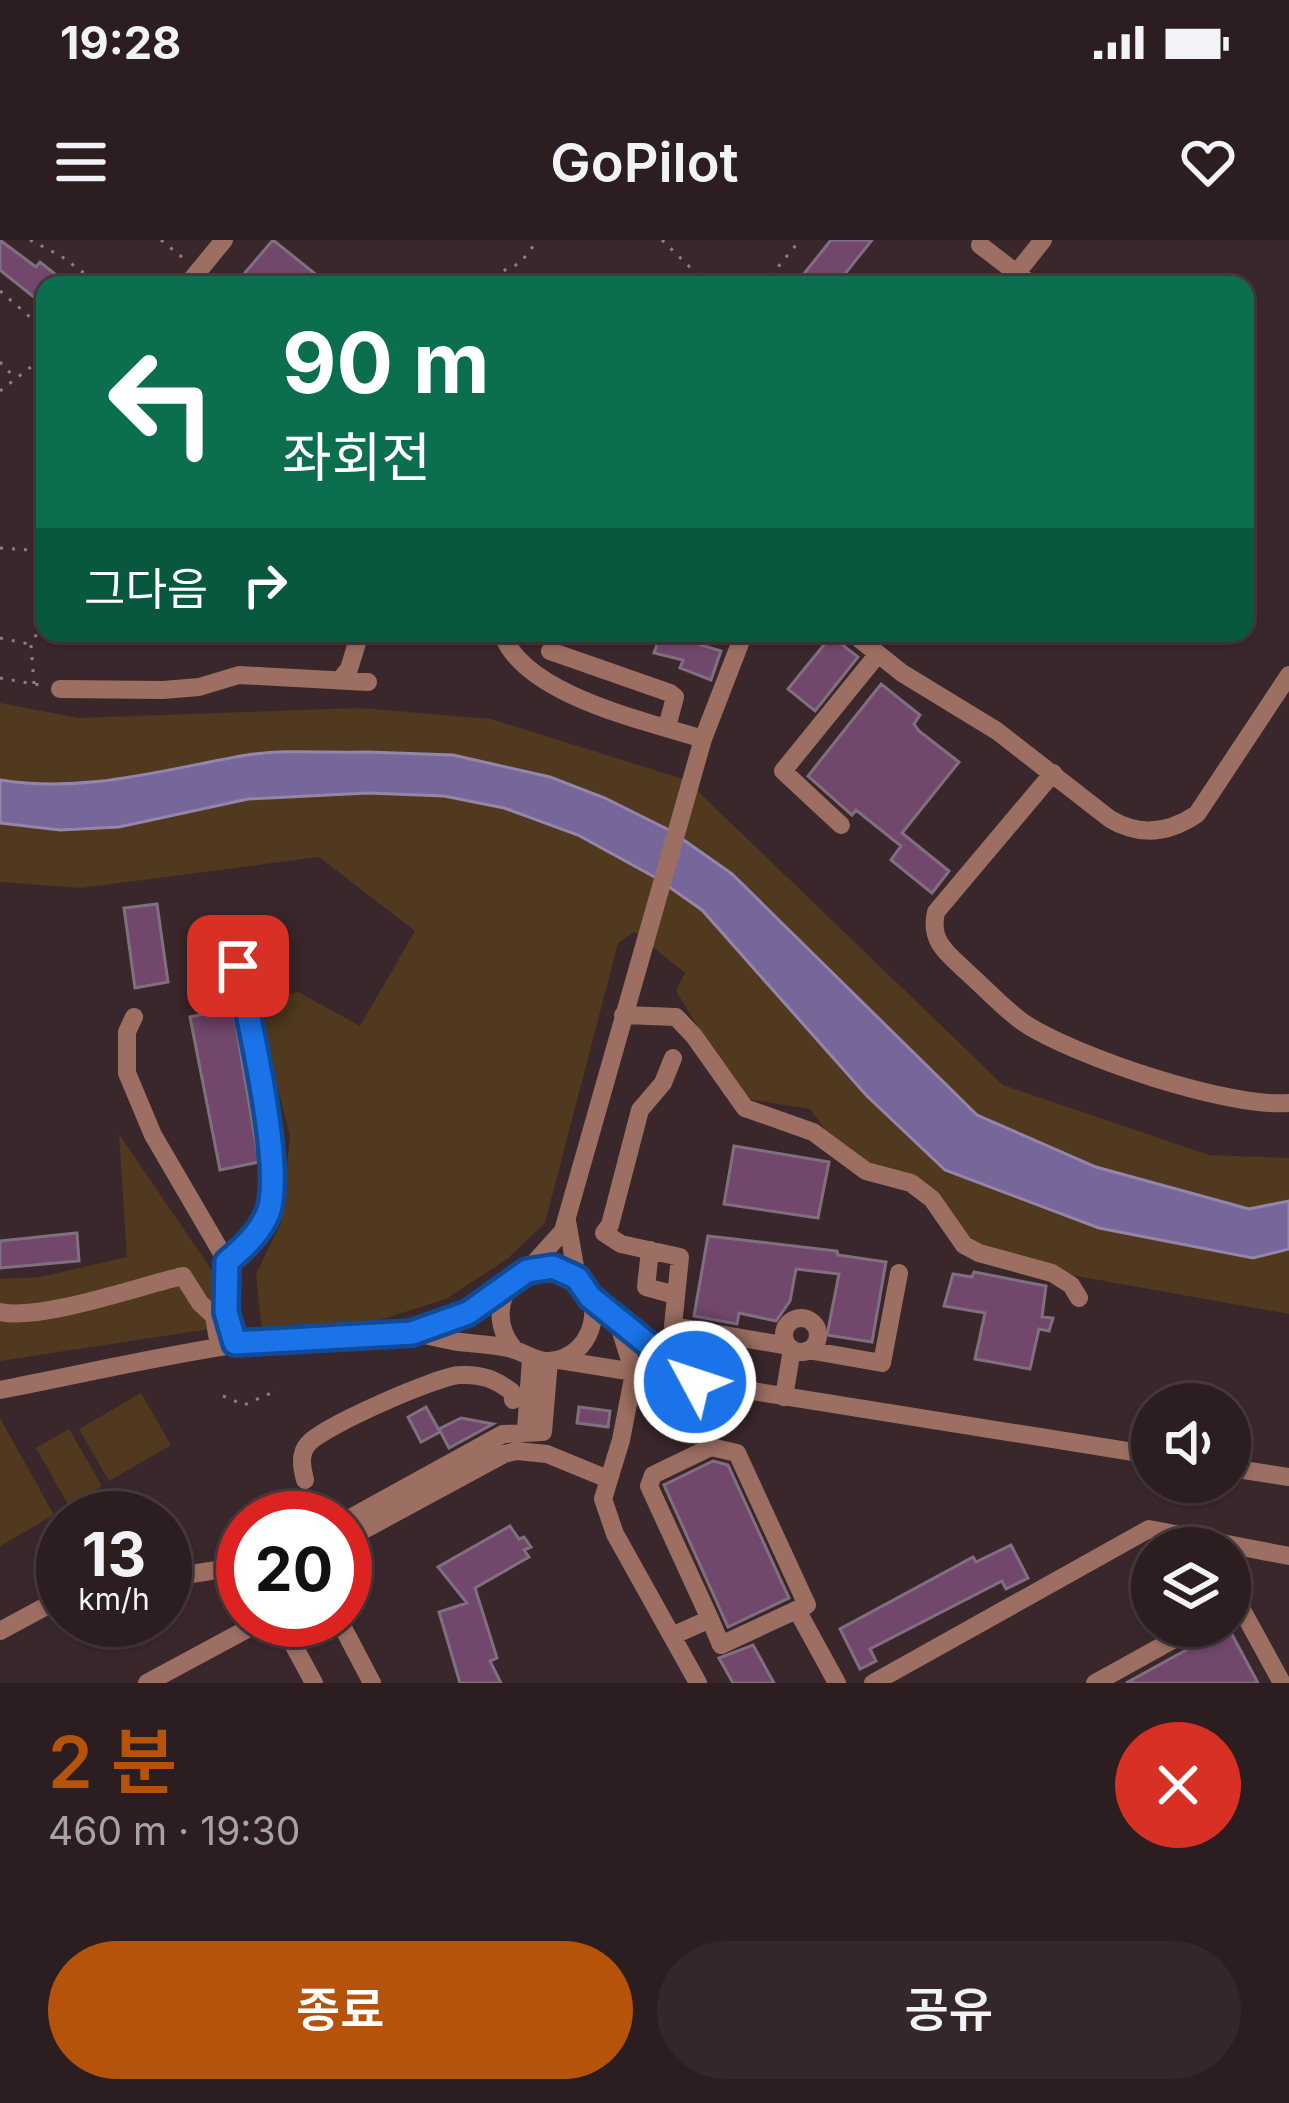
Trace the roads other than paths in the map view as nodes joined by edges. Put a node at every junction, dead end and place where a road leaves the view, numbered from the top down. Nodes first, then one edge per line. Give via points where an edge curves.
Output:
1 (224, 240) edge
2 (1042, 240) edge
3 (980, 245) dead end
4 (196, 276) edge
5 (1014, 276) edge
6 (1022, 276) edge
7 (357, 642) edge
8 (507, 642) edge
9 (553, 642) edge
10 (740, 642) edge
11 (863, 642) edge
12 (878, 654) junction
13 (608, 672) junction
14 (537, 675) junction
15 (1289, 675) edge
16 (340, 680) junction
17 (368, 682) dead end
18 (60, 689) road end
19 (598, 704) junction
20 (668, 727) junction
21 (703, 739) junction
22 (1053, 773) junction
23 (841, 825) dead end
24 (226, 924) dead end
25 (623, 1015) junction
26 (134, 1017) dead end
27 (673, 1058) dead end
28 (1289, 1102) edge
29 (566, 1216) junction
30 (650, 1250) junction
31 (227, 1262) junction
32 (527, 1271) junction
33 (899, 1274) dead end
34 (577, 1278) junction
35 (507, 1288) junction
36 (675, 1295) junction
37 (590, 1297) junction
38 (1079, 1298) dead end
39 (0, 1312) edge
40 (617, 1319) junction
41 (412, 1333) junction
42 (451, 1341) junction
43 (227, 1345) junction
44 (796, 1348) junction
45 (538, 1357) junction
46 (634, 1373) junction
47 (446, 1377) junction
48 (695, 1382) junction
49 (0, 1390) edge
50 (784, 1396) junction
51 (513, 1400) dead end
52 (1131, 1452) edge
53 (1251, 1471) edge
54 (1289, 1477) edge
55 (608, 1479) junction
56 (305, 1480) dead end
57 (372, 1506) edge
58 (372, 1526) edge
59 (1131, 1539) edge
60 (1251, 1551) edge
61 (1289, 1556) edge
62 (797, 1610) junction
63 (36, 1612) edge
64 (710, 1619) junction
65 (1251, 1630) edge
66 (0, 1631) edge
67 (673, 1636) junction
68 (217, 1647) edge
69 (295, 1647) edge
70 (353, 1647) edge
71 (1160, 1647) edge
72 (311, 1677) edge
73 (147, 1683) edge
74 (287, 1683) edge
75 (372, 1683) edge
76 (698, 1683) edge
77 (837, 1683) edge
78 (873, 1683) edge
79 (1095, 1683) edge
80 (1282, 1683) edge

1 - 4 street
2 - 6 street
3 - 5 street
7 - 16 street
8 - 14 street
9 - 13 street
9 - 14 street
10 - 21 street
11 - 12 street
12 - 22 street
12 - 23 street via 782,771
13 - 19 street
13 - 20 street via 675,697
14 - 19 street
15 - 22 street via 1197,814 1176,826 1123,827
16 - 17 street
16 - 18 street via 239,675 163,690
19 - 20 street
20 - 21 street
21 - 25 street
22 - 28 street via 936,912 932,927 941,947 1016,1017 1070,1047 1225,1098
24 - 31 street via 272,1168 270,1210
25 - 29 street
25 - 38 street via 676,1017 745,1108 813,1132 866,1171 911,1183 964,1244 1052,1273
26 - 31 street via 128,1073 153,1135
27 - 30 street via 640,1110 604,1233
29 - 32 street
29 - 34 street
30 - 36 street via 646,1287
30 - 36 street via 680,1257
31 - 43 street
32 - 34 street via 553,1267
32 - 35 street
33 - 44 street via 882,1363
34 - 37 street
35 - 41 street
35 - 45 street via 501,1327
36 - 44 street via 670,1321 679,1330
37 - 40 street
37 - 45 street via 594,1316 577,1350
39 - 43 street via 183,1276
40 - 46 street
40 - 48 street
41 - 42 street
41 - 43 street
42 - 45 street
42 - 47 street
43 - 49 street
44 - 50 street
45 - 46 street
45 - 57 street via 534,1431 503,1434
46 - 48 street
46 - 55 street
47 - 51 street via 493,1378
47 - 56 street via 329,1427 302,1455
48 - 50 street
50 - 52 street
53 - 54 street
55 - 58 street via 548,1454 504,1454
55 - 67 street via 603,1499 615,1534
59 - 78 street
60 - 61 street
62 - 64 street via 722,1645
62 - 64 street via 807,1605 737,1453 711,1447 652,1475 649,1486
62 - 77 street
63 - 66 street
64 - 67 street
65 - 80 street
67 - 76 street
68 - 73 street
69 - 72 street
70 - 75 street
71 - 79 street
72 - 74 street

